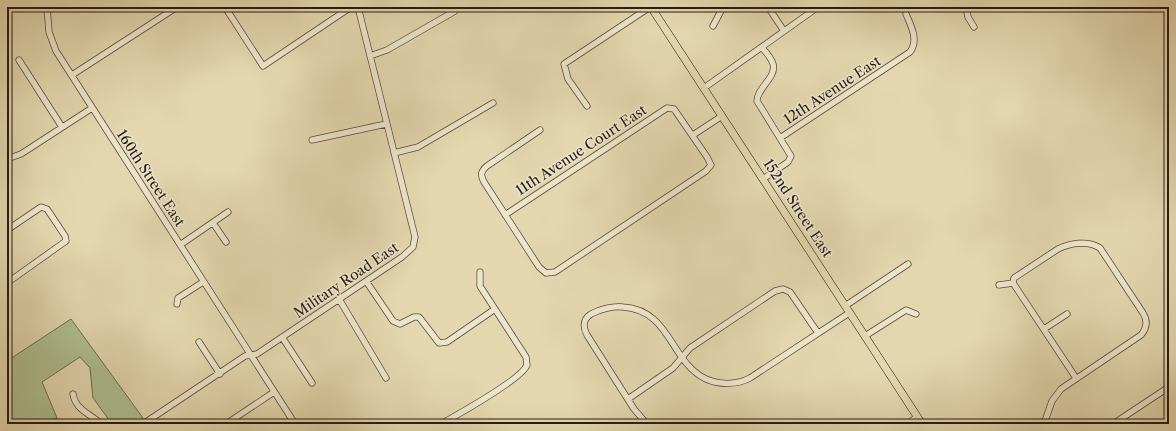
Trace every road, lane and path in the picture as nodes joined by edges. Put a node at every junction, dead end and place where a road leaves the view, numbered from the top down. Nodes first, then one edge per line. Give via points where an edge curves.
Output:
1 (47, 7) edge
2 (177, 7) edge
3 (225, 7) edge
4 (351, 7) edge
5 (358, 7) edge
6 (651, 7) edge
7 (723, 7) edge
8 (768, 7) edge
9 (818, 7) edge
10 (966, 7) edge
11 (455, 11) dead end
12 (906, 14) dead end
13 (713, 26) dead end
14 (974, 27) dead end
15 (784, 31) junction
16 (762, 48) junction
17 (370, 56) junction
18 (18, 60) dead end
19 (72, 76) junction
20 (704, 88) junction
21 (493, 103) dead end
22 (587, 106) dead end
23 (92, 108) junction
24 (722, 116) junction
25 (386, 124) junction
26 (62, 127) junction
27 (540, 130) dead end
28 (693, 135) junction
29 (780, 138) junction
30 (312, 140) dead end
31 (394, 154) junction
32 (7, 160) edge
33 (763, 179) junction
34 (228, 212) dead end
35 (505, 215) junction
36 (213, 223) junction
37 (7, 230) edge
38 (226, 242) dead end
39 (180, 245) junction
40 (908, 264) dead end
41 (480, 272) dead end
42 (366, 281) junction
43 (204, 282) junction
44 (7, 283) edge
45 (1013, 283) junction
46 (999, 285) dead end
47 (339, 299) junction
48 (176, 304) dead end
49 (845, 306) junction
50 (495, 309) junction
51 (849, 313) junction
52 (916, 314) dead end
53 (1067, 314) dead end
54 (1044, 329) junction
55 (818, 333) junction
56 (865, 336) junction
57 (282, 337) junction
58 (199, 342) dead end
59 (251, 356) junction
60 (682, 356) junction
61 (220, 374) junction
62 (386, 378) dead end
63 (1076, 378) junction
64 (312, 383) dead end
65 (1169, 388) edge
66 (274, 392) junction
67 (73, 394) dead end
68 (628, 399) junction
69 (917, 417) junction
70 (101, 424) edge
71 (143, 424) edge
72 (226, 424) edge
73 (295, 424) edge
74 (441, 424) edge
75 (647, 424) edge
76 (907, 424) edge
77 (922, 424) edge
78 (1044, 424) edge
79 (1113, 424) edge

1 - 19 street, 160th Street East via 49,32
2 - 19 street
3 - 4 street via 263,66
5 - 17 street, Military Road East
6 - 20 main road, 152nd Street East
6 - 22 street via 564,64 568,79
7 - 13 street
8 - 15 street
9 - 15 street
10 - 14 street
11 - 17 street via 387,50
12 - 29 street, 12th Avenue East via 914,37 910,52
15 - 16 street
16 - 20 street
16 - 29 street via 773,67 757,102
17 - 25 street, Military Road East
18 - 26 street
19 - 23 street, 160th Street East
20 - 24 main road, 152nd Street East
21 - 31 street via 418,147
23 - 26 street
23 - 39 street, 160th Street East
24 - 28 street
24 - 33 main road, 152nd Street East
25 - 30 street
25 - 31 street, Military Road East
26 - 32 street via 21,154
27 - 35 street via 486,166 481,173
28 - 35 street, 11th Avenue Court East via 678,113 671,108 664,110
28 - 35 street via 710,166 555,272 543,272
29 - 33 street, 12th Avenue East via 791,156 790,160
31 - 42 street, Military Road East via 415,242 409,252
33 - 49 main road, 152nd Street East
34 - 36 street
36 - 38 street
36 - 39 street
37 - 44 street via 44,208 66,241
39 - 43 street, 160th Street East
40 - 49 street
41 - 50 street via 480,286
42 - 47 street, Military Road East
42 - 50 street via 393,321 398,324 419,317 439,343 447,342
43 - 48 street via 178,298
43 - 59 street, 160th Street East
45 - 46 street
45 - 54 street
45 - 63 street via 1014,278 1062,247 1086,243 1100,248 1143,313 1147,324 1141,336
47 - 57 street, Military Road East
47 - 62 street
49 - 51 main road, 152nd Street East
50 - 74 street via 526,358 528,363 525,370 479,402
51 - 55 street
51 - 56 main road, 152nd Street East
52 - 56 street via 906,310
53 - 54 street
54 - 63 street
55 - 60 street via 750,378 732,383 704,378 692,369
55 - 60 street via 790,292 780,289 690,348
56 - 69 main road, 152nd Street East
57 - 59 street, Military Road East
57 - 64 street
58 - 61 street
59 - 61 street, Military Road East via 245,356
59 - 66 street
60 - 68 street via 663,377
60 - 68 street via 659,323 637,309 607,308 590,315 583,328
61 - 71 street, Military Road East
63 - 78 street via 1057,392
65 - 79 street
66 - 72 street
66 - 73 street
67 - 70 street via 78,408
68 - 75 street
69 - 76 street
69 - 77 main road, 152nd Street East

